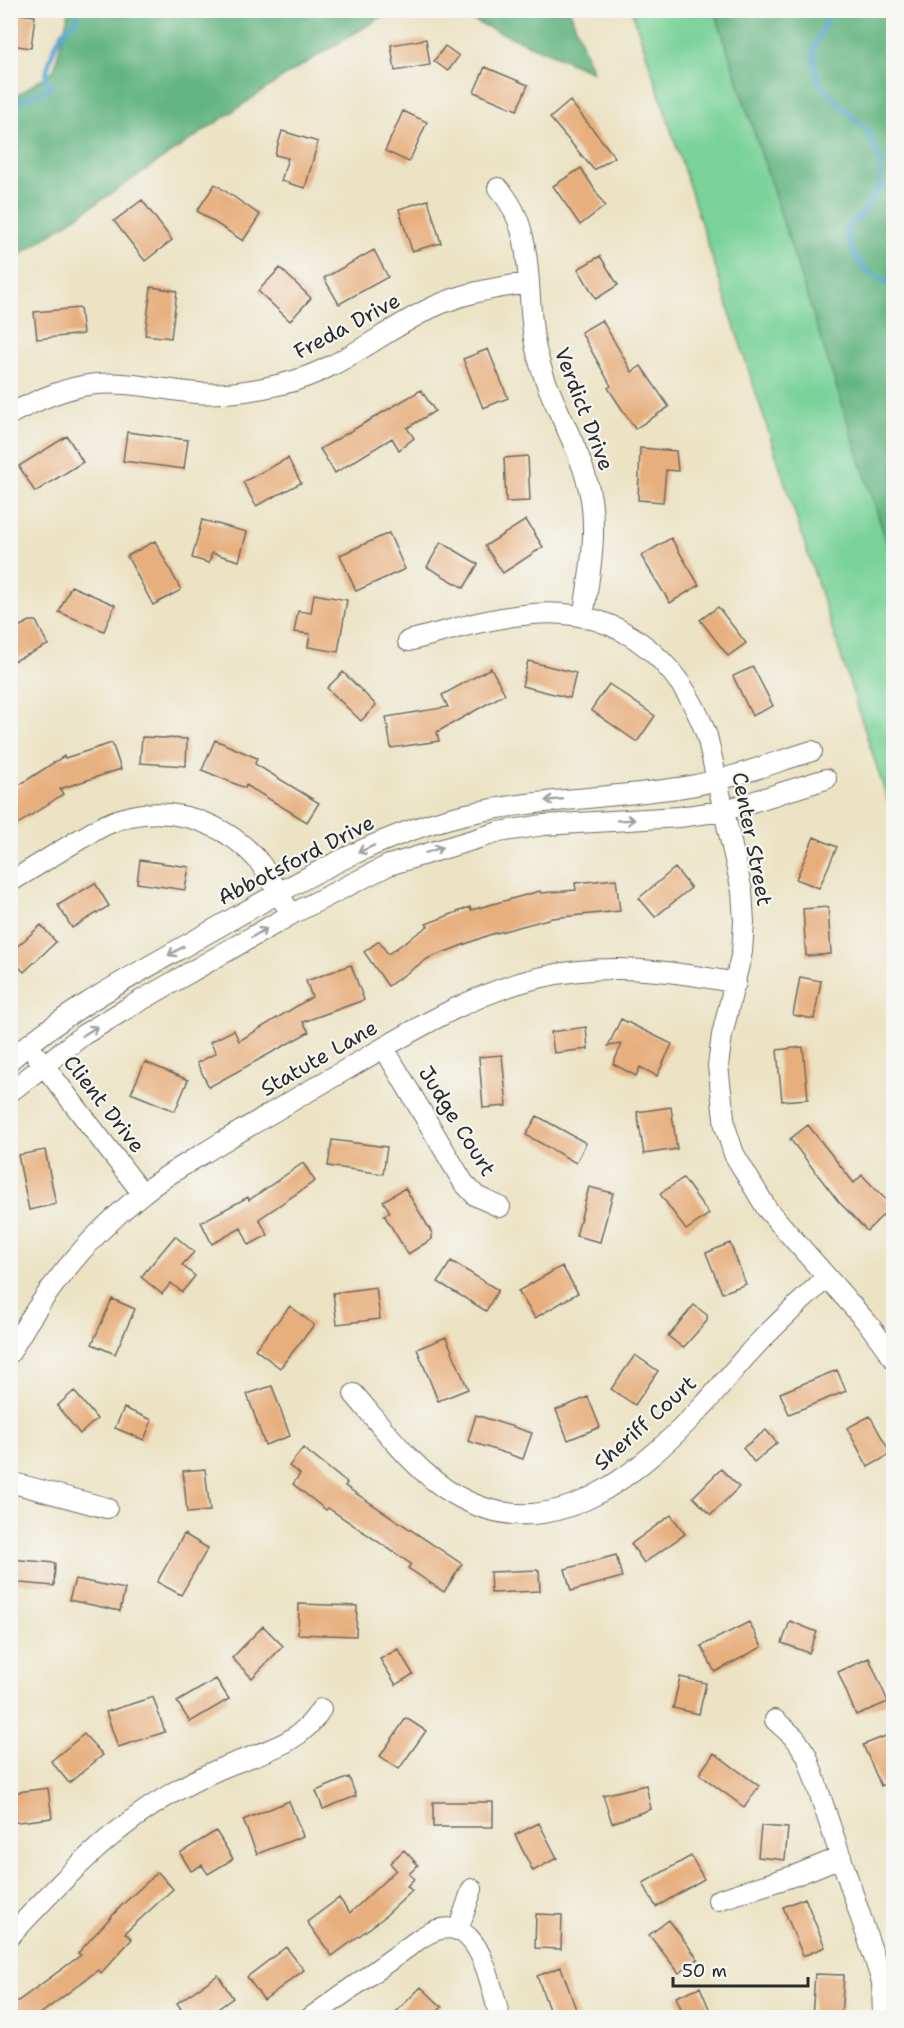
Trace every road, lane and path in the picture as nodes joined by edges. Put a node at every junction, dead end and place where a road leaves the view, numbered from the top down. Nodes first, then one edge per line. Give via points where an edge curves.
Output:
1 (498, 188) dead end
2 (528, 283) junction
3 (10, 414) edge
4 (583, 617) junction
5 (408, 641) dead end
6 (812, 751) dead end
7 (826, 779) dead end
8 (716, 780) junction
9 (723, 811) junction
10 (10, 882) edge
11 (279, 893) junction
12 (292, 914) junction
13 (736, 983) junction
14 (27, 1045) junction
15 (384, 1048) junction
16 (10, 1060) edge
17 (44, 1066) junction
18 (10, 1092) edge
19 (142, 1193) junction
20 (500, 1207) dead end
21 (827, 1277) junction
22 (10, 1353) edge
23 (894, 1359) edge
24 (354, 1394) dead end
25 (10, 1482) edge
26 (107, 1508) dead end
27 (321, 1709) dead end
28 (775, 1720) dead end
29 (842, 1857) junction
30 (472, 1889) dead end
31 (718, 1900) dead end
32 (458, 1930) junction
33 (10, 1936) edge
34 (310, 2018) edge
35 (500, 2018) edge
36 (883, 2018) edge

1 - 2 street, Verdict Drive via 522,230
2 - 3 street, Freda Drive via 457,297 315,373 285,383 220,393 97,384 71,388
2 - 4 street, Verdict Drive via 535,348 544,380 574,441 591,501 594,535
4 - 5 street, Center Street via 532,614
4 - 8 street, Center Street via 634,638 675,675 698,712
6 - 8 street, Abbotsford Drive
7 - 9 street
8 - 9 street, Center Street
8 -> 11 street, Abbotsford Drive via 634,793 523,803 459,816 388,839
12 -> 9 street via 389,865 499,832
9 - 13 street, Center Street via 742,891 744,922
10 - 11 street via 106,825 131,817 175,814 221,829 240,843 258,860
11 - 12 street
11 -> 14 street, Abbotsford Drive via 76,1010
17 -> 12 street via 117,1014
13 - 15 street, Statute Lane via 658,970 617,968 538,978 460,1006
13 - 21 street, Center Street via 718,1066 725,1126 734,1154 761,1200
14 - 16 street, Abbotsford Drive
14 - 17 street, Client Drive
15 - 19 street, Statute Lane
15 - 20 street, Judge Court via 463,1182 476,1196
17 - 18 street
17 - 19 street, Client Drive
19 - 22 street, Statute Lane via 75,1258 46,1294
21 - 23 street, Center Street
21 - 24 street, Sheriff Court via 665,1443 604,1492 558,1511 509,1513 483,1508 458,1497 435,1482
25 - 26 street
27 - 33 street via 303,1732 287,1743 198,1778 130,1819 98,1845
28 - 29 street via 796,1739 807,1756
29 - 31 street
29 - 36 street via 882,1982
30 - 32 street
32 - 34 street via 434,1930
32 - 35 street via 477,1945

